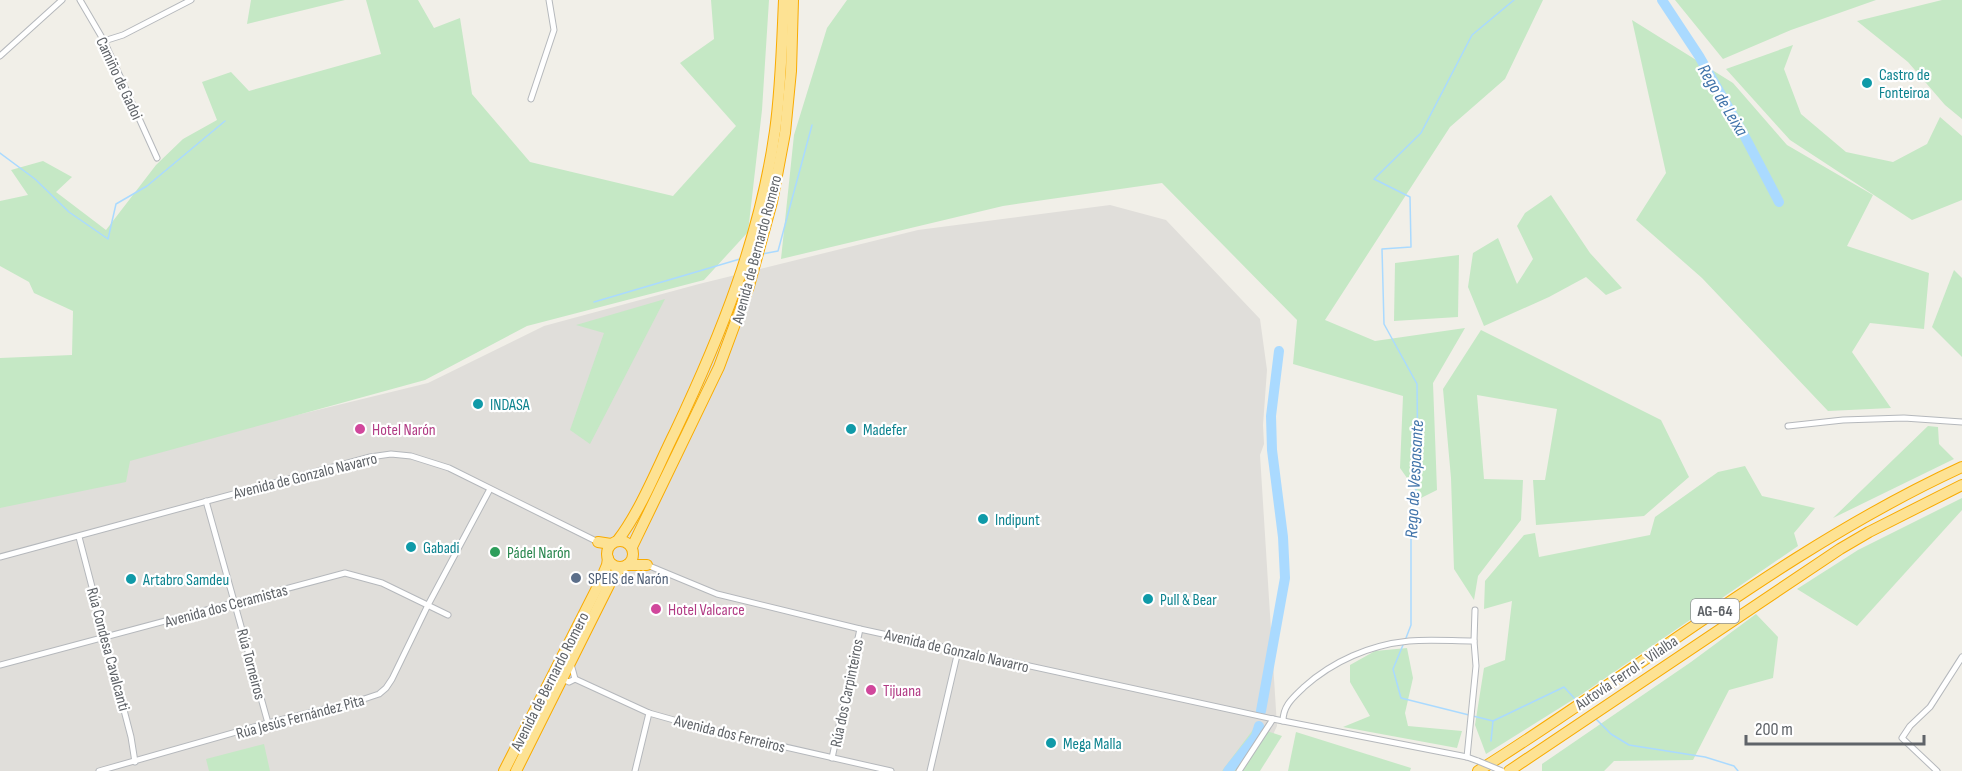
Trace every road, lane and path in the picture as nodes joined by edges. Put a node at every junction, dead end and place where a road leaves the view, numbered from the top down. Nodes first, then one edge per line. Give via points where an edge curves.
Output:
1 (62, 0) edge
2 (80, 0) edge
3 (191, 0) edge
4 (549, 0) edge
5 (784, 0) edge
6 (793, 0) edge
7 (104, 41) junction
8 (0, 56) edge
9 (531, 99) dead end
10 (157, 158) dead end
11 (1962, 422) edge
12 (1788, 426) dead end
13 (1962, 467) edge
14 (1962, 485) edge
15 (490, 489) junction
16 (206, 501) junction
17 (79, 537) junction
18 (598, 542) joint
19 (611, 549) junction
20 (632, 551) junction
21 (0, 557) edge
22 (646, 565) junction
23 (624, 566) junction
24 (235, 603) junction
25 (428, 605) junction
26 (1475, 610) dead end
27 (448, 615) dead end
28 (860, 629) junction
29 (106, 637) junction
30 (1474, 641) junction
31 (958, 651) junction
32 (1962, 657) edge
33 (571, 662) junction
34 (0, 665) edge
35 (559, 675) junction
36 (574, 679) junction
37 (649, 713) junction
38 (1273, 719) junction
39 (1283, 721) junction
40 (268, 723) junction
41 (1467, 757) junction
42 (832, 758) junction
43 (135, 762) junction
44 (1478, 766) edge
45 (99, 771) edge
46 (504, 771) edge
47 (516, 771) edge
48 (635, 771) edge
49 (891, 771) edge
50 (930, 771) edge
51 (1239, 771) edge
52 (1502, 771) edge
53 (1509, 771) edge
54 (1937, 771) edge

1 - 8 street
2 - 7 street, Camiño de Gadoi
3 - 7 street
4 - 9 street via 554,30
5 - 19 highway, Avenida de Bernardo Romero via 775,131 739,282 708,362 651,481
6 - 20 highway, Avenida de Bernardo Romero via 784,133 772,202 749,286 718,367
7 - 10 street, Camiño de Gadoi
11 - 12 street via 1904,418
13 - 44 highway, Autovía Ferrol - Vilalba / AG-64 via 1828,538 1572,709
14 - 53 highway, Autovía Ferrol - Vilalba / AG-64 via 1869,532 1820,562
15 - 16 street, Avenida de Gonzalo Navarro via 430,461 391,454
15 - 18 street, Avenida de Gonzalo Navarro
15 - 25 street, Rúa Jesús Fernández Pita
16 - 17 street, Avenida de Gonzalo Navarro
16 - 24 street, Rúa Torneiros
17 - 21 street, Avenida de Gonzalo Navarro
17 - 29 street, Rúa Condesa Cavalcanti
18 - 19 highway
19 - 20 highway via 625,541
19 - 23 highway via 612,564
19 - 35 highway, Avenida de Bernardo Romero
20 - 22 highway
20 - 23 highway, Avenida de Bernardo Romero
22 - 23 highway
22 - 28 street, Avenida de Gonzalo Navarro via 717,594
23 - 33 highway, Avenida de Bernardo Romero via 614,575
24 - 25 street, Avenida dos Ceramistas via 345,573 382,583
24 - 29 street, Avenida dos Ceramistas
24 - 40 street, Rúa Torneiros
25 - 27 street, Avenida dos Ceramistas
25 - 40 street, Rúa Jesús Fernández Pita via 392,678 379,694
26 - 30 street
28 - 31 street, Avenida de Gonzalo Navarro
28 - 42 street, Rúa dos Carpinteiros
29 - 34 street, Avenida dos Ceramistas
29 - 43 street, Rúa Condesa Cavalcanti
30 - 39 street via 1409,641 1365,649 1310,682 1285,707
30 - 41 street via 1476,666
31 - 38 street, Avenida de Gonzalo Navarro
31 - 50 street
32 - 54 street via 1930,707 1902,738
33 - 35 highway, Avenida de Bernardo Romero
33 - 36 street
35 - 36 street via 568,682
35 - 46 highway, Avenida de Bernardo Romero
35 - 47 highway, Avenida de Bernardo Romero
36 - 37 street, Avenida dos Ferreiros
37 - 42 street, Avenida dos Ferreiros
37 - 48 street
38 - 39 street, Avenida de Gonzalo Navarro
38 - 51 street
39 - 41 street, Avenida de Gonzalo Navarro
40 - 43 street, Rúa Jesús Fernández Pita
41 - 44 street, Avenida de Gonzalo Navarro
42 - 49 street, Avenida dos Ferreiros
43 - 45 street, Rúa Jesús Fernández Pita
44 - 52 street, Avenida de Gonzalo Navarro, bridge

